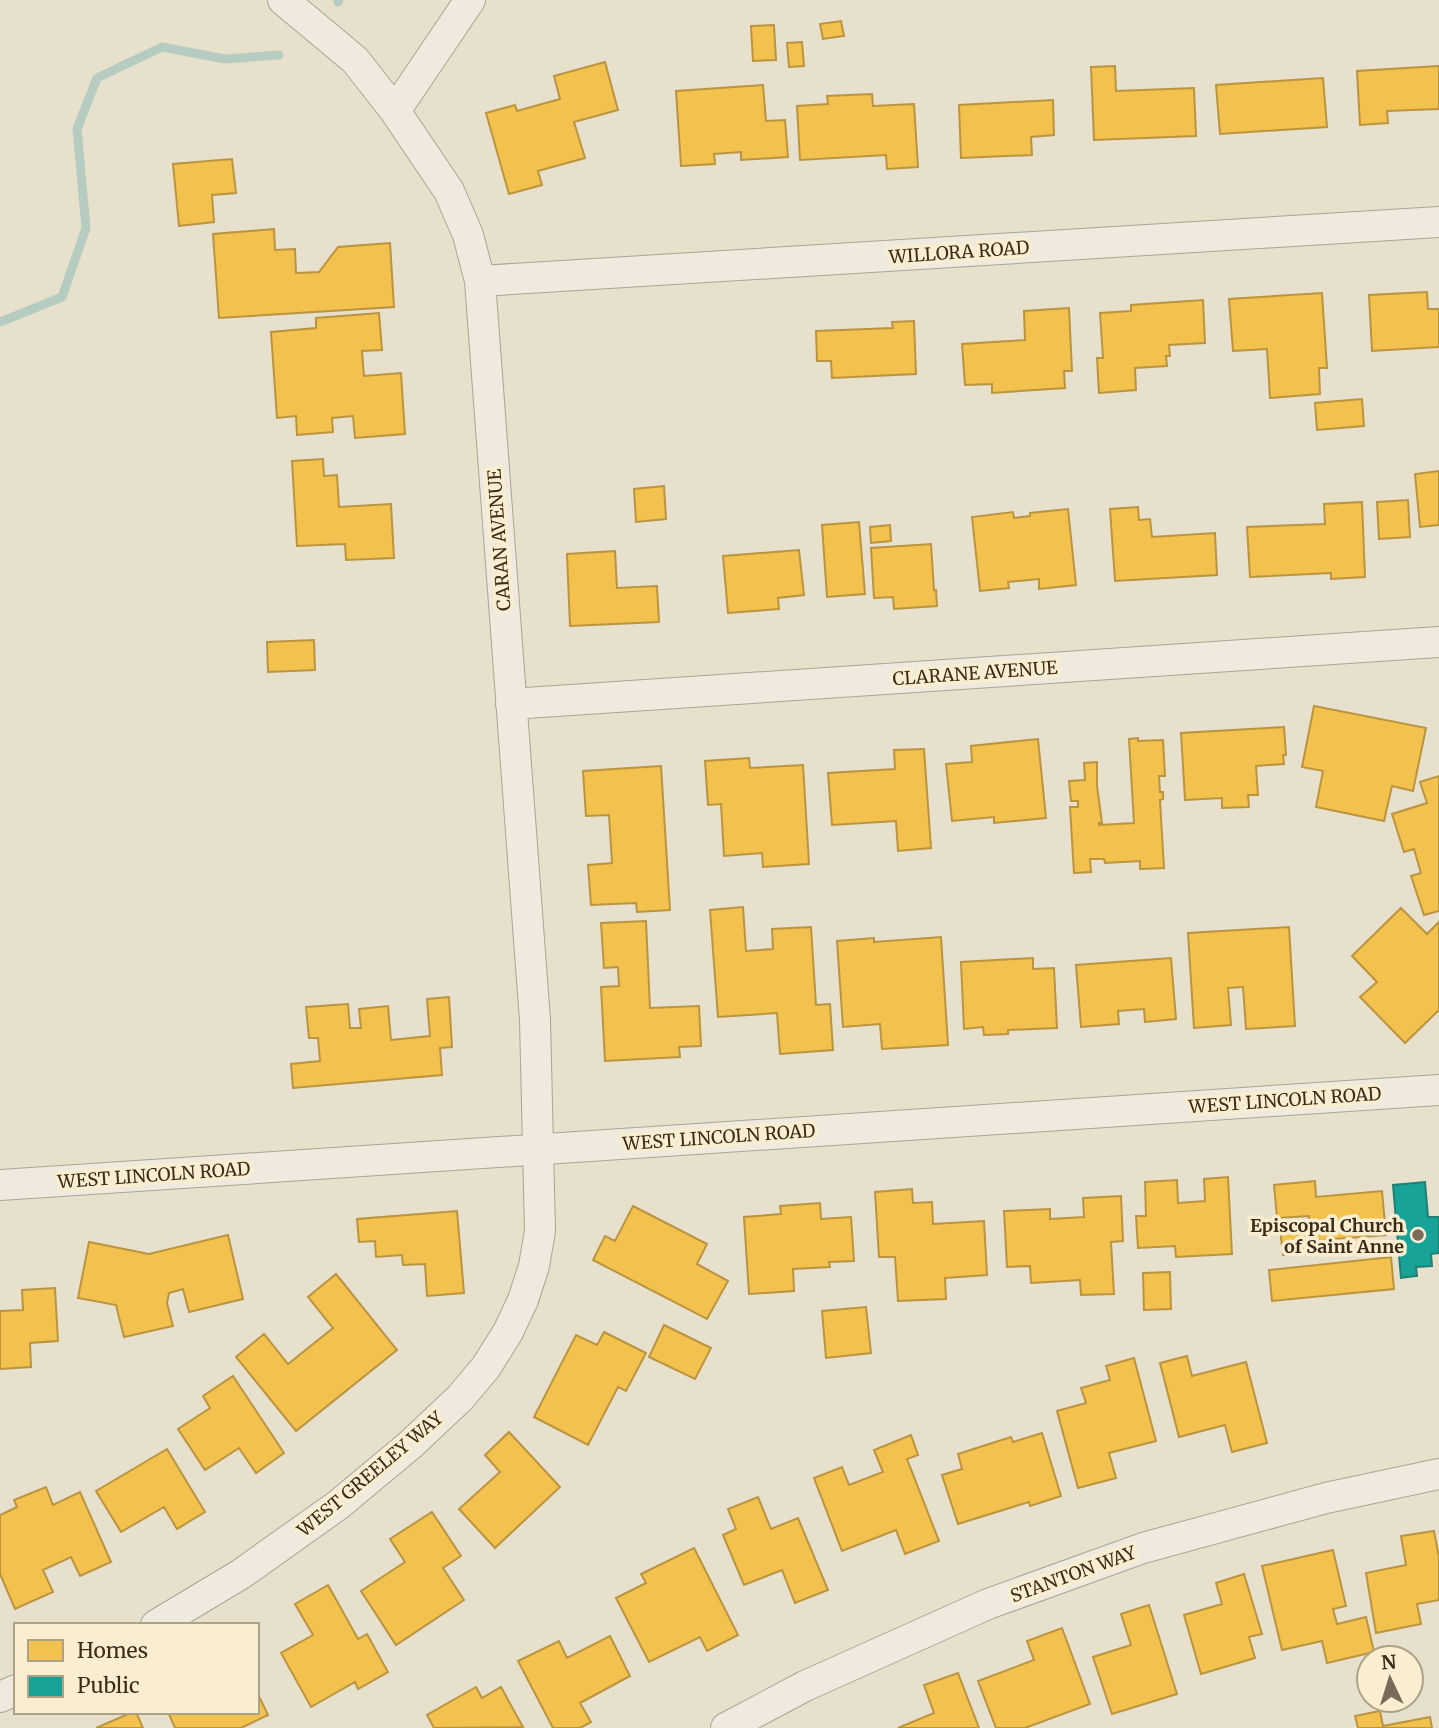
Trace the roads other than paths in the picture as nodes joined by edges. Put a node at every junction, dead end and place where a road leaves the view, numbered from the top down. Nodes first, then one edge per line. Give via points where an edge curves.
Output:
1 (283, 0) edge
2 (470, 0) edge
3 (395, 111) junction
4 (1439, 222) edge
5 (480, 281) junction
6 (1439, 642) edge
7 (511, 704) junction
8 (1439, 1090) edge
9 (539, 1149) junction
10 (0, 1185) edge
11 (1439, 1474) edge
12 (159, 1623) edge
13 (726, 1728) edge

1 - 3 street, CARAN AVENUE via 355,60
2 - 3 street
3 - 5 street, CARAN AVENUE via 449,191 468,235
4 - 5 street, WILLORA ROAD
5 - 7 street, CARAN AVENUE
6 - 7 street, CLARANE AVENUE
7 - 9 street, CARAN AVENUE via 535,1020
8 - 9 street, WEST LINCOLN ROAD
9 - 10 street, WEST LINCOLN ROAD
9 - 12 street, WEST GREELEY WAY via 540,1231 534,1266 508,1332 486,1367 410,1445 338,1504 241,1574
11 - 13 street, STANTON WAY via 1326,1498 1130,1553 988,1604 804,1686

